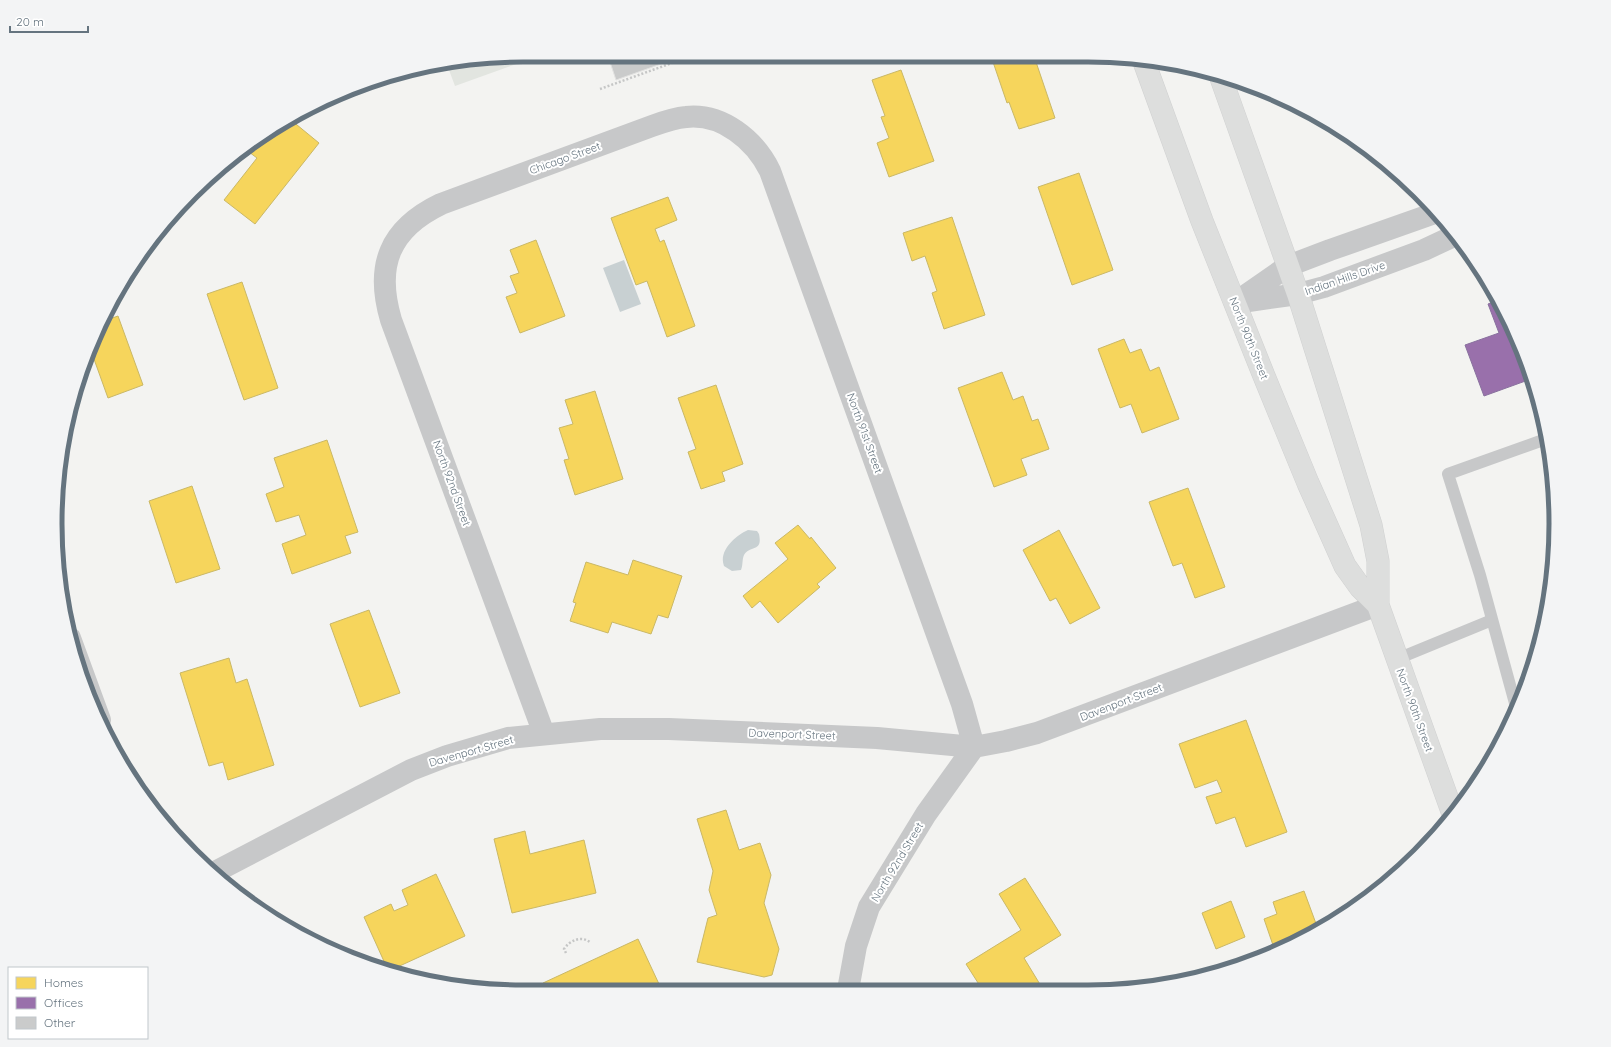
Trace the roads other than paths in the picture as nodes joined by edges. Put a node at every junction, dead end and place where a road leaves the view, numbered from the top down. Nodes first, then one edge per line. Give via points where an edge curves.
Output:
1 (1145, 66) edge
2 (1223, 82) edge
3 (736, 131) joint
4 (1430, 215) edge
5 (402, 231) joint
6 (1449, 237) edge
7 (1288, 266) junction
8 (1298, 294) junction
9 (1235, 303) junction
10 (1541, 441) edge
11 (1378, 605) junction
12 (1492, 620) junction
13 (1397, 659) junction
14 (1514, 700) edge
15 (544, 734) junction
16 (974, 747) junction
17 (1451, 808) edge
18 (219, 870) edge
19 (849, 985) edge

1 - 9 main road, North 90th Street
2 - 7 main road, North 90th Street
3 - 5 street, Chicago Street via 702,117 675,118 441,204 412,220
3 - 16 street, North 91st Street via 760,152 777,187 962,704
4 - 7 street
5 - 15 street, North 92nd Street via 388,257 384,285 388,308
6 - 8 street, Indian Hills Drive via 1424,250
7 - 8 main road, North 90th Street
7 - 9 street
8 - 9 street, Indian Hills Drive
8 - 11 main road, North 90th Street via 1374,539 1379,578
9 - 11 main road, North 90th Street via 1305,476 1345,566 1360,587
10 - 12 lane via 1448,474
11 - 13 main road, North 90th Street
11 - 16 street, Davenport Street via 1037,733
12 - 13 lane
12 - 14 lane
13 - 17 main road, North 90th Street
15 - 16 street, Davenport Street via 600,729 669,730 877,738
15 - 18 street, Davenport Street via 508,738 447,756 411,770
16 - 19 street, North 92nd Street via 926,814 869,907 856,946

